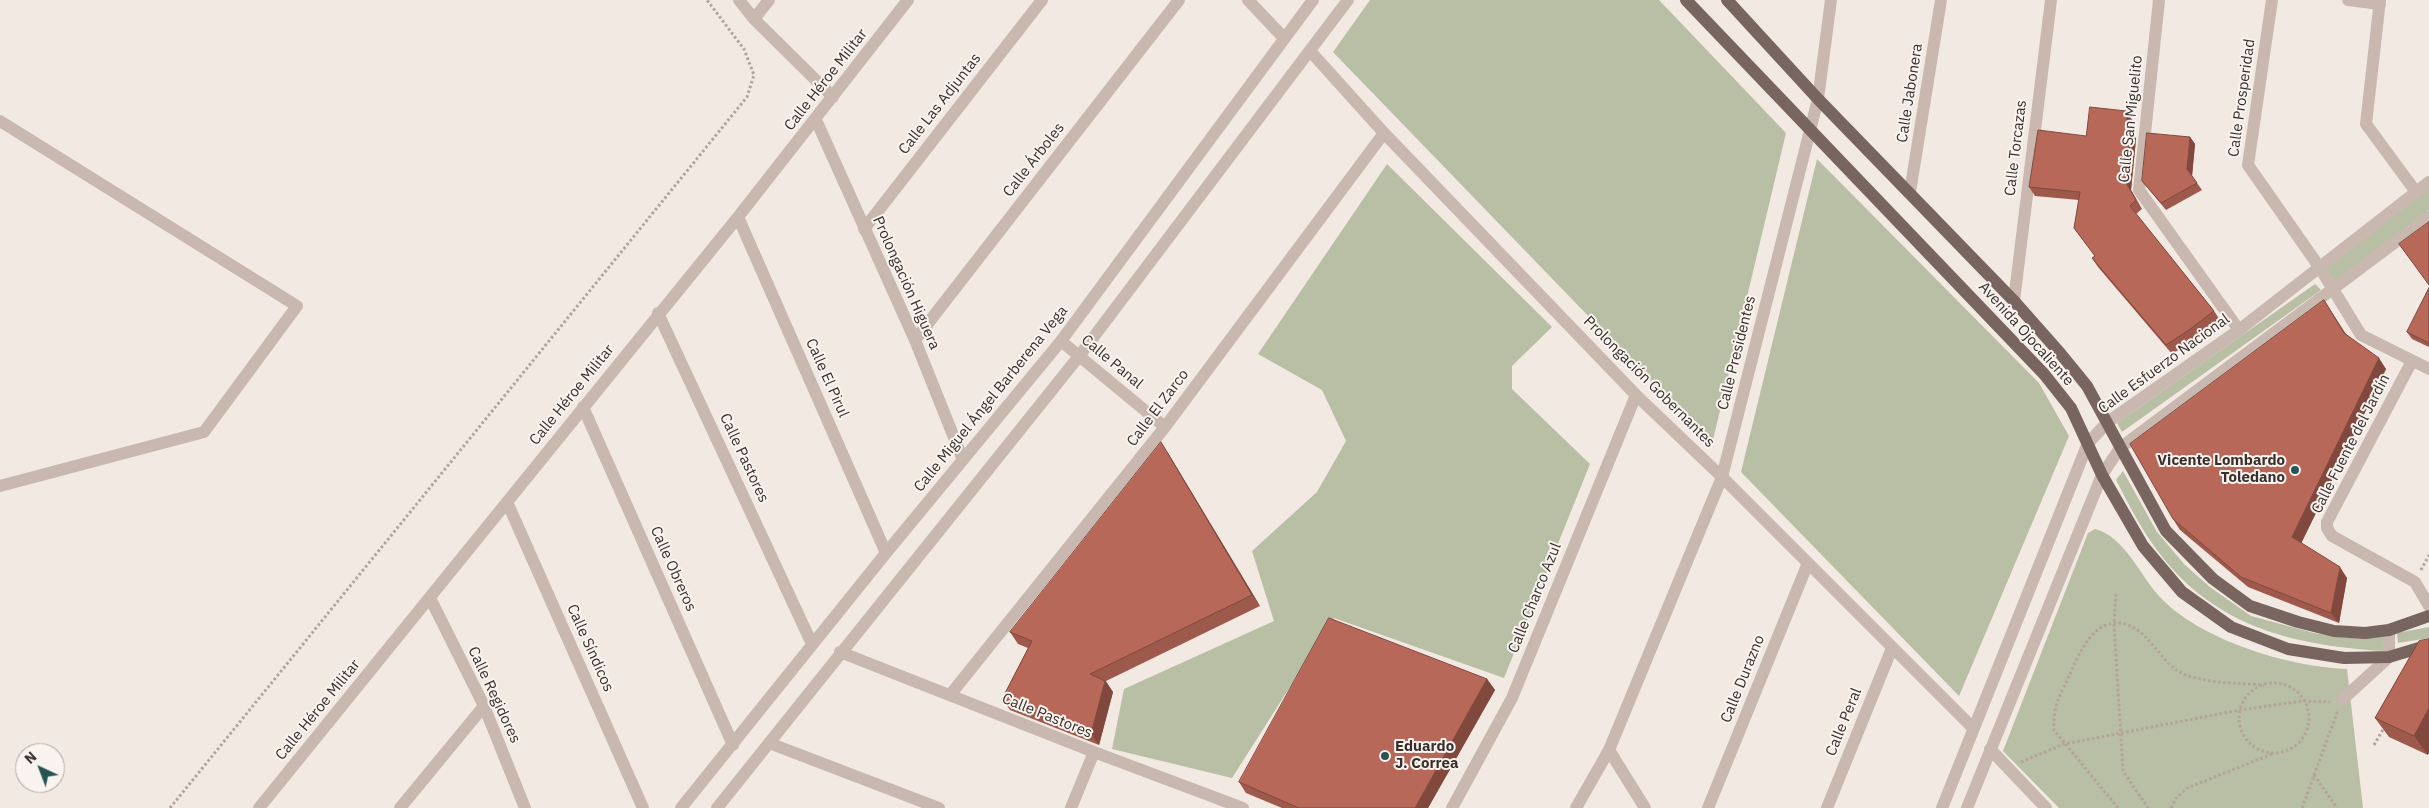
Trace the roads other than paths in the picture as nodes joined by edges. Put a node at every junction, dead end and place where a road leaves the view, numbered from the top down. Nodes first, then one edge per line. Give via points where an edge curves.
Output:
1 (739, 0) edge
2 (769, 0) edge
3 (908, 0) edge
4 (1042, 0) edge
5 (1179, 0) edge
6 (1248, 0) edge
7 (1313, 0) edge
8 (1348, 0) edge
9 (1686, 0) edge
10 (1726, 0) edge
11 (1831, 0) edge
12 (1941, 0) edge
13 (2051, 0) edge
14 (2160, 0) edge
15 (2272, 0) edge
16 (2348, 0) edge
17 (2380, 2) edge
18 (754, 19) junction
19 (1284, 38) junction
20 (1310, 52) junction
21 (833, 97) junction
22 (1818, 99) junction
23 (816, 120) junction
24 (0, 121) edge
25 (1810, 128) junction
26 (1384, 133) junction
27 (2429, 182) edge
28 (1910, 192) junction
29 (2416, 192) junction
30 (738, 217) junction
31 (2429, 217) edge
32 (864, 229) junction
33 (2320, 268) junction
34 (2333, 290) junction
35 (2014, 301) junction
36 (658, 313) junction
37 (2239, 330) junction
38 (915, 340) junction
39 (1061, 341) junction
40 (1080, 355) junction
41 (2412, 361) junction
42 (2429, 369) edge
43 (1636, 395) junction
44 (583, 407) junction
45 (2108, 422) junction
46 (1165, 427) junction
47 (2088, 443) junction
48 (2120, 448) junction
49 (964, 460) junction
50 (2102, 475) junction
51 (1722, 477) junction
52 (0, 486) edge
53 (507, 502) junction
54 (886, 553) junction
55 (1808, 563) junction
56 (430, 598) junction
57 (2429, 606) edge
58 (2429, 616) edge
59 (2389, 630) junction
60 (812, 644) junction
61 (2429, 645) edge
62 (1892, 648) junction
63 (840, 652) junction
64 (2389, 657) junction
65 (950, 695) junction
66 (2343, 699) road end
67 (484, 706) junction
68 (1972, 728) junction
69 (769, 743) junction
70 (733, 745) junction
71 (1990, 749) junction
72 (1609, 750) junction
73 (1094, 752) junction
74 (259, 808) edge
75 (400, 808) edge
76 (525, 808) edge
77 (643, 808) edge
78 (682, 808) edge
79 (717, 808) edge
80 (939, 808) edge
81 (1071, 808) edge
82 (1243, 808) edge
83 (1452, 808) edge
84 (1576, 808) edge
85 (1645, 808) edge
86 (1708, 808) edge
87 (1827, 808) edge
88 (1942, 808) edge
89 (1967, 808) edge
90 (2046, 808) edge

1 - 18 street
2 - 18 street
3 - 21 street, Calle Héroe Militar
4 - 32 street, Calle Las Adjuntas
5 - 38 street, Calle Árboles
6 - 19 street
7 - 19 street, Calle Miguel Ángel Barberena Vega
8 - 20 street
9 - 25 main road, Avenida Ojocaliente
10 - 22 main road, Avenida Ojocaliente
11 - 22 street, Calle Presidentes
12 - 28 street, Calle Jabonera
13 - 35 street, Calle Torcazas
14 - 37 street, Calle San Miguelito via 2139,190
15 - 33 street, Calle Prosperidad via 2248,165
16 - 17 street
17 - 29 street via 2366,124
18 - 21 street
19 - 39 street, Calle Miguel Ángel Barberena Vega
20 - 26 street, Prolongación Gobernantes
20 - 40 street
21 - 23 street, Calle Héroe Militar
22 - 25 street, Calle Presidentes
22 - 28 main road, Avenida Ojocaliente
23 - 30 street, Calle Héroe Militar
23 - 32 street, Prolongación Higuera
24 - 52 street via 297,306 204,432
25 - 47 main road, Avenida Ojocaliente via 2044,374 2070,408
25 - 51 street, Calle Presidentes
26 - 43 street, Prolongación Gobernantes
26 - 46 street, Calle El Zarco
27 - 29 street, Calle Esfuerzo Nacional
28 - 35 main road, Avenida Ojocaliente
29 - 33 street, Calle Esfuerzo Nacional
30 - 36 street, Calle Héroe Militar
30 - 54 street, Calle El Pirul
31 - 34 street
32 - 38 street, Prolongación Higuera
33 - 34 street, Calle Prosperidad
33 - 37 street, Calle Esfuerzo Nacional
34 - 41 street, Calle Prosperidad via 2362,335
34 - 48 street
35 - 45 main road, Avenida Ojocaliente via 2086,386
36 - 44 street, Calle Héroe Militar
36 - 60 street, Calle Pastores
37 - 45 street, Calle Esfuerzo Nacional
38 - 49 street, Prolongación Higuera
39 - 40 street, Calle Panal
39 - 49 street, Calle Miguel Ángel Barberena Vega
40 - 46 street, Calle Panal
40 - 63 street
41 - 42 street, Calle Prosperidad
41 - 57 street, Calle Fuente del Jardín via 2327,522 2327,528 2332,536 2415,582
43 - 51 street, Prolongación Gobernantes
43 - 83 street, Calle Charco Azul via 1512,698
44 - 53 street, Calle Héroe Militar
44 - 70 street, Calle Obreros
45 - 47 street, Calle Esfuerzo Nacional
45 - 48 main road, Avenida Ojocaliente
46 - 65 street, Calle El Zarco
47 - 50 main road, Avenida Ojocaliente
47 - 68 street, Calle Esfuerzo Nacional
48 - 50 street
48 - 59 main road, Avenida Ojocaliente via 2166,531 2213,579 2250,606 2334,631 2365,633
49 - 54 street, Calle Miguel Ángel Barberena Vega
50 - 64 main road, Avenida Ojocaliente via 2143,546 2182,592 2231,627 2288,649 2344,658
50 - 71 street
51 - 55 street, Prolongación Gobernantes
51 - 72 street, Calle Presidentes
53 - 56 street, Calle Héroe Militar
53 - 77 street, Calle Síndicos
54 - 60 street, Calle Miguel Ángel Barberena Vega
55 - 62 street, Prolongación Gobernantes
55 - 86 street, Calle Durazno
56 - 67 street, Calle Regidores
56 - 74 street, Calle Héroe Militar
58 - 59 main road, Avenida Ojocaliente
59 - 64 street
60 - 70 street, Calle Miguel Ángel Barberena Vega
61 - 64 main road, Avenida Ojocaliente
62 - 68 street, Prolongación Gobernantes
62 - 87 street, Calle Peral
63 - 65 street, Calle Pastores
63 - 69 street
64 - 66 street
65 - 73 street, Calle Pastores
67 - 75 street
67 - 76 street, Calle Regidores
68 - 88 street, Calle Esfuerzo Nacional
69 - 79 street
69 - 80 street
70 - 78 street, Calle Miguel Ángel Barberena Vega
71 - 89 street
71 - 90 street
72 - 84 street, Calle Presidentes
72 - 85 street
73 - 81 street
73 - 82 street, Calle Pastores

